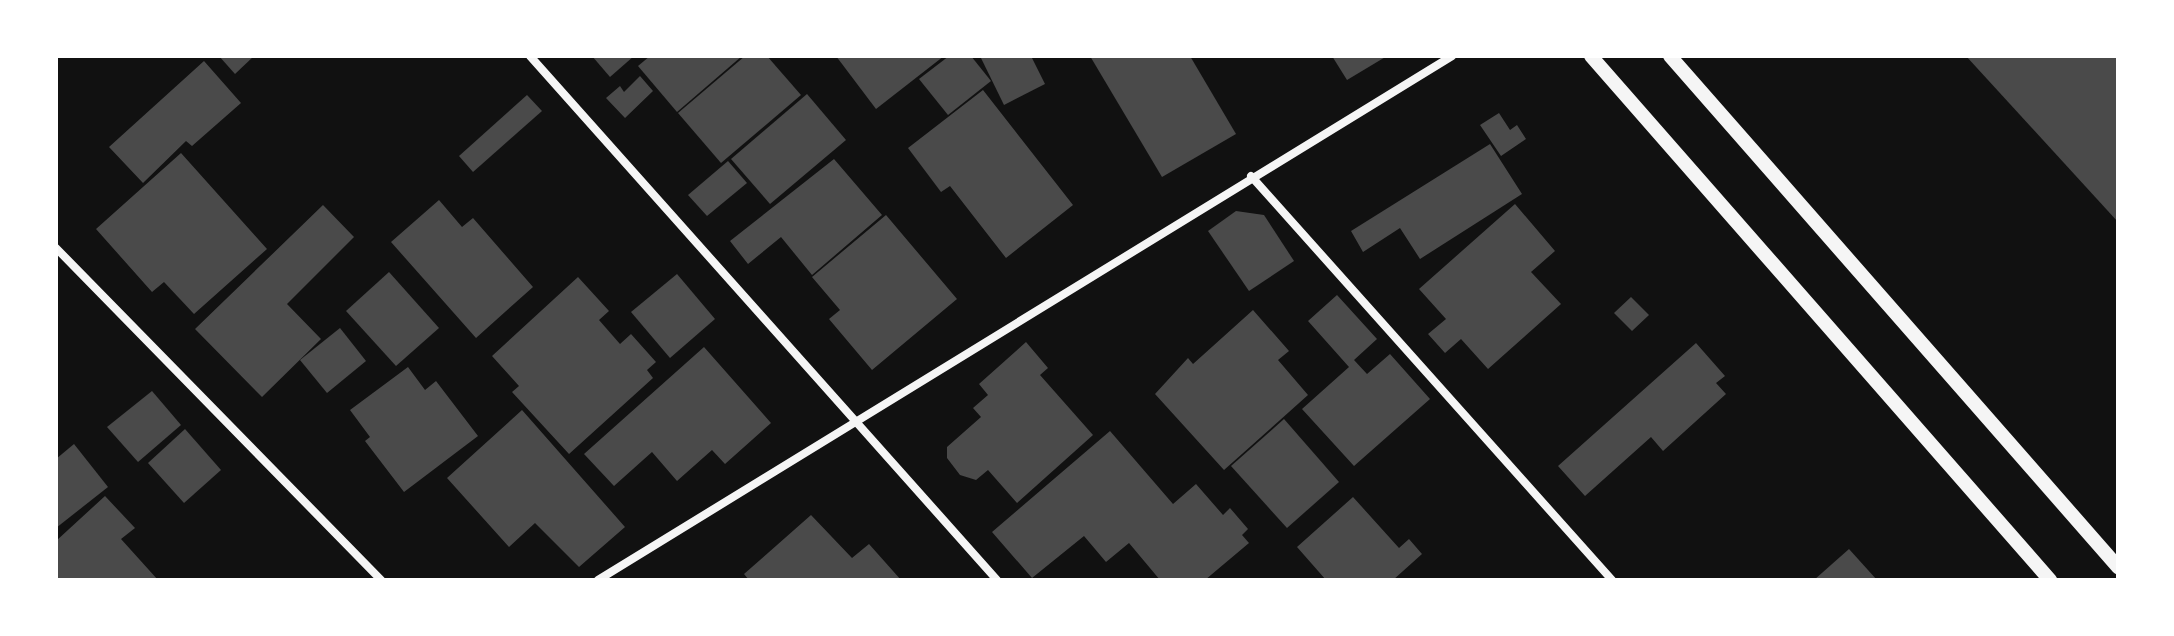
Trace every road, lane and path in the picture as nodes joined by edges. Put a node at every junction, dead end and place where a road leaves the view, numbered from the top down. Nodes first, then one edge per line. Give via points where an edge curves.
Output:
1 (530, 56) edge
2 (1452, 56) edge
3 (1591, 56) edge
4 (1670, 56) edge
5 (1251, 176) junction
6 (56, 248) edge
7 (857, 422) junction
8 (2118, 567) edge
9 (381, 580) edge
10 (598, 580) edge
11 (997, 580) edge
12 (1612, 580) edge
13 (2050, 580) edge

1 - 7 street
2 - 5 street
3 - 13 street
4 - 8 street
5 - 7 street
5 - 12 street
6 - 9 street
7 - 10 street
7 - 11 street

